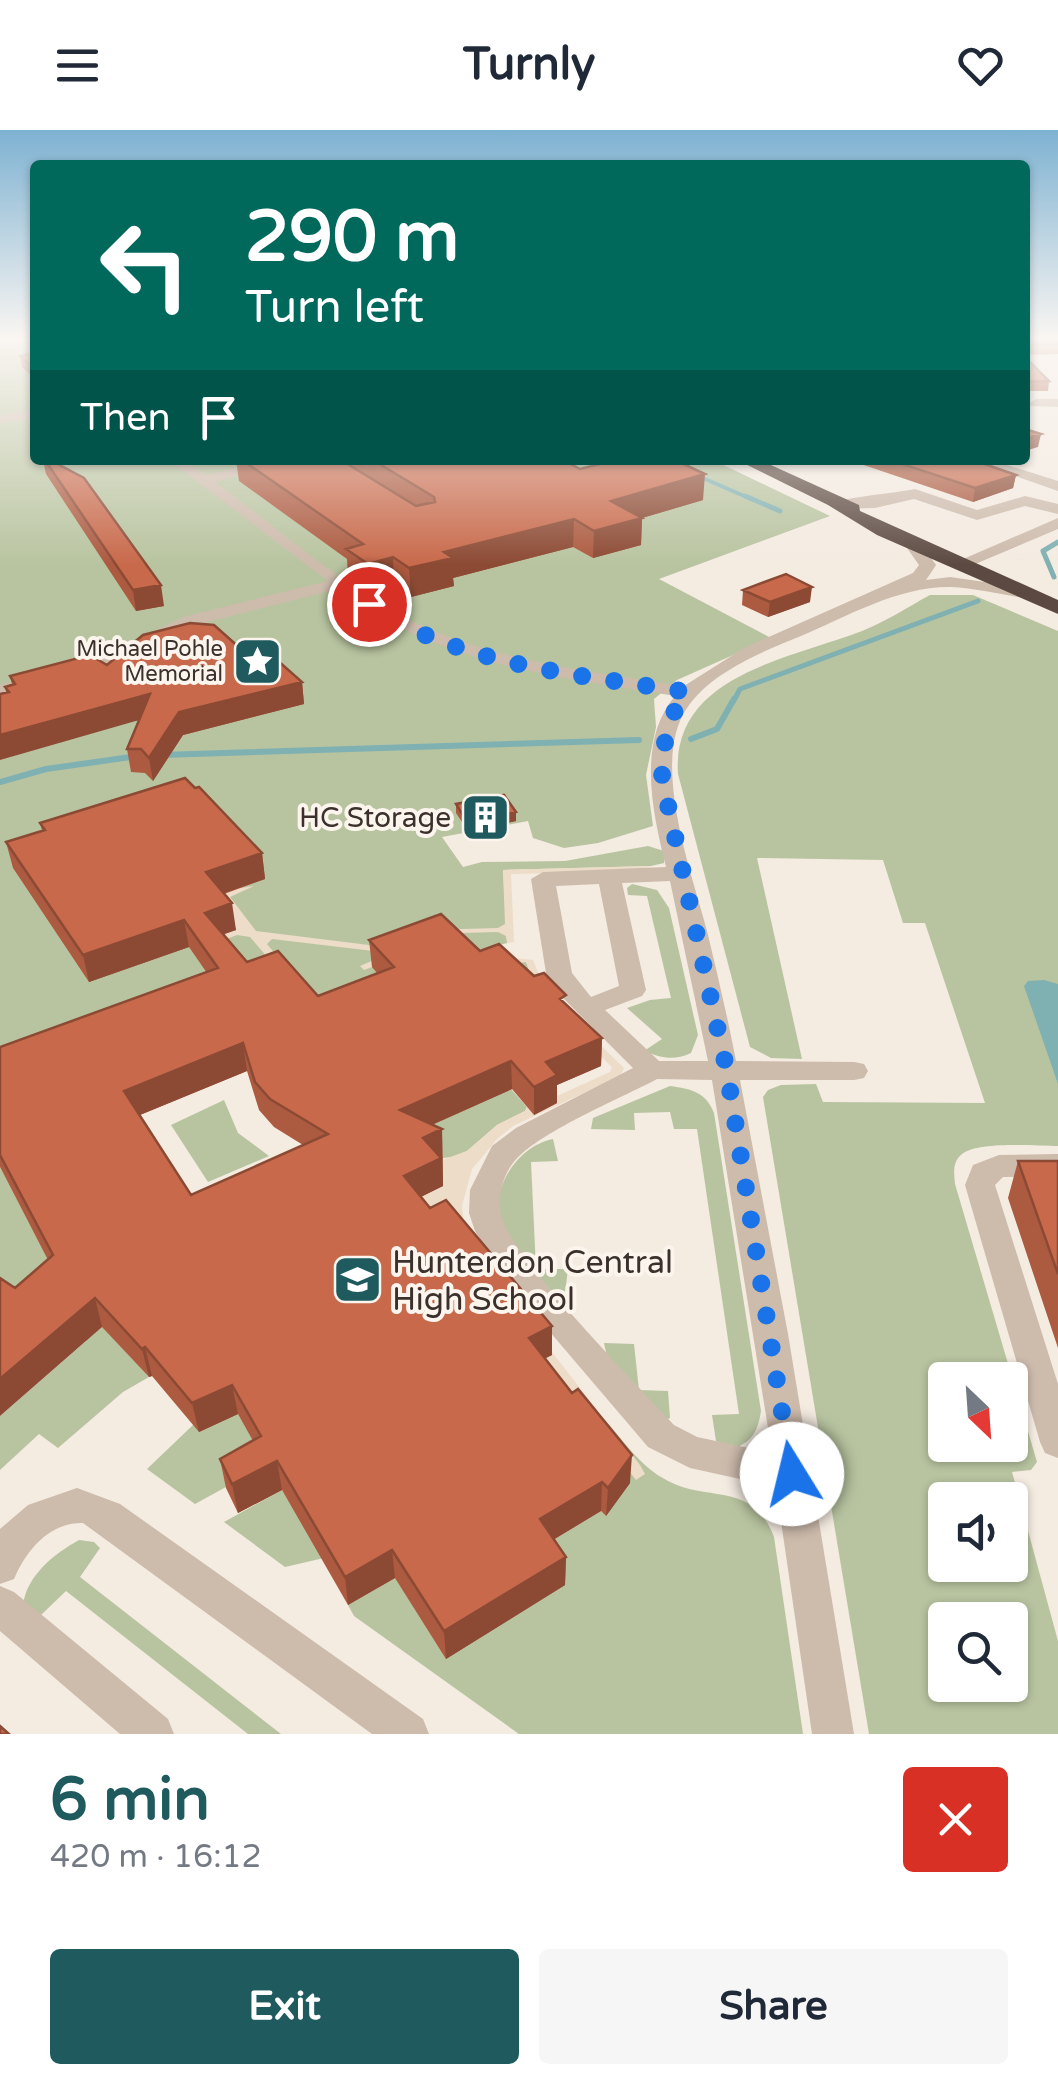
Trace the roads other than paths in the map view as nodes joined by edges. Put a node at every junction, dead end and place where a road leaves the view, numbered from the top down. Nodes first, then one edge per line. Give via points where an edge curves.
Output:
1 (29, 415) edge
2 (0, 419) edge
3 (183, 465) edge
4 (268, 465) edge
5 (756, 465) edge
6 (992, 465) edge
7 (203, 480) junction
8 (1058, 486) edge
9 (837, 504) junction
10 (886, 508) junction
11 (1058, 509) edge
12 (1058, 523) edge
13 (915, 548) junction
14 (962, 564) junction
15 (342, 583) junction
16 (898, 590) junction
17 (1026, 593) junction
18 (1058, 608) edge
19 (0, 692) edge
20 (687, 692) junction
21 (682, 874) junction
22 (609, 876) junction
23 (587, 1008) junction
24 (652, 1070) junction
25 (854, 1070) dead end
26 (727, 1071) junction
27 (1058, 1165) edge
28 (1058, 1442) edge
29 (792, 1474) junction
30 (0, 1566) edge
31 (0, 1605) edge
32 (153, 1734) edge
33 (408, 1734) edge
34 (833, 1734) edge

1 - 2 street
3 - 7 street
4 - 7 street
5 - 9 highway
6 - 8 street
7 - 15 street
9 - 10 highway
9 - 13 highway
10 - 11 street via 914,494 977,515 1025,500
10 - 14 highway
12 - 14 street
13 - 14 highway
13 - 16 street via 927,568
14 - 17 highway
15 - 19 street via 189,621 116,657
15 - 20 street via 376,610 468,650
16 - 17 street via 950,582
16 - 20 street via 751,654
17 - 18 highway
20 - 21 street via 670,719 662,778
21 - 22 street
21 - 26 street
22 - 23 street via 633,990
22 - 23 street via 543,879 559,974
23 - 24 street
24 - 26 street
24 - 29 street via 526,1135 504,1154 485,1190 491,1231 516,1269 661,1436 690,1452
25 - 26 street
26 - 29 street
27 - 28 street via 999,1166 984,1172 980,1185
29 - 34 street
30 - 33 street via 32,1524 80,1504 107,1516
31 - 32 street

